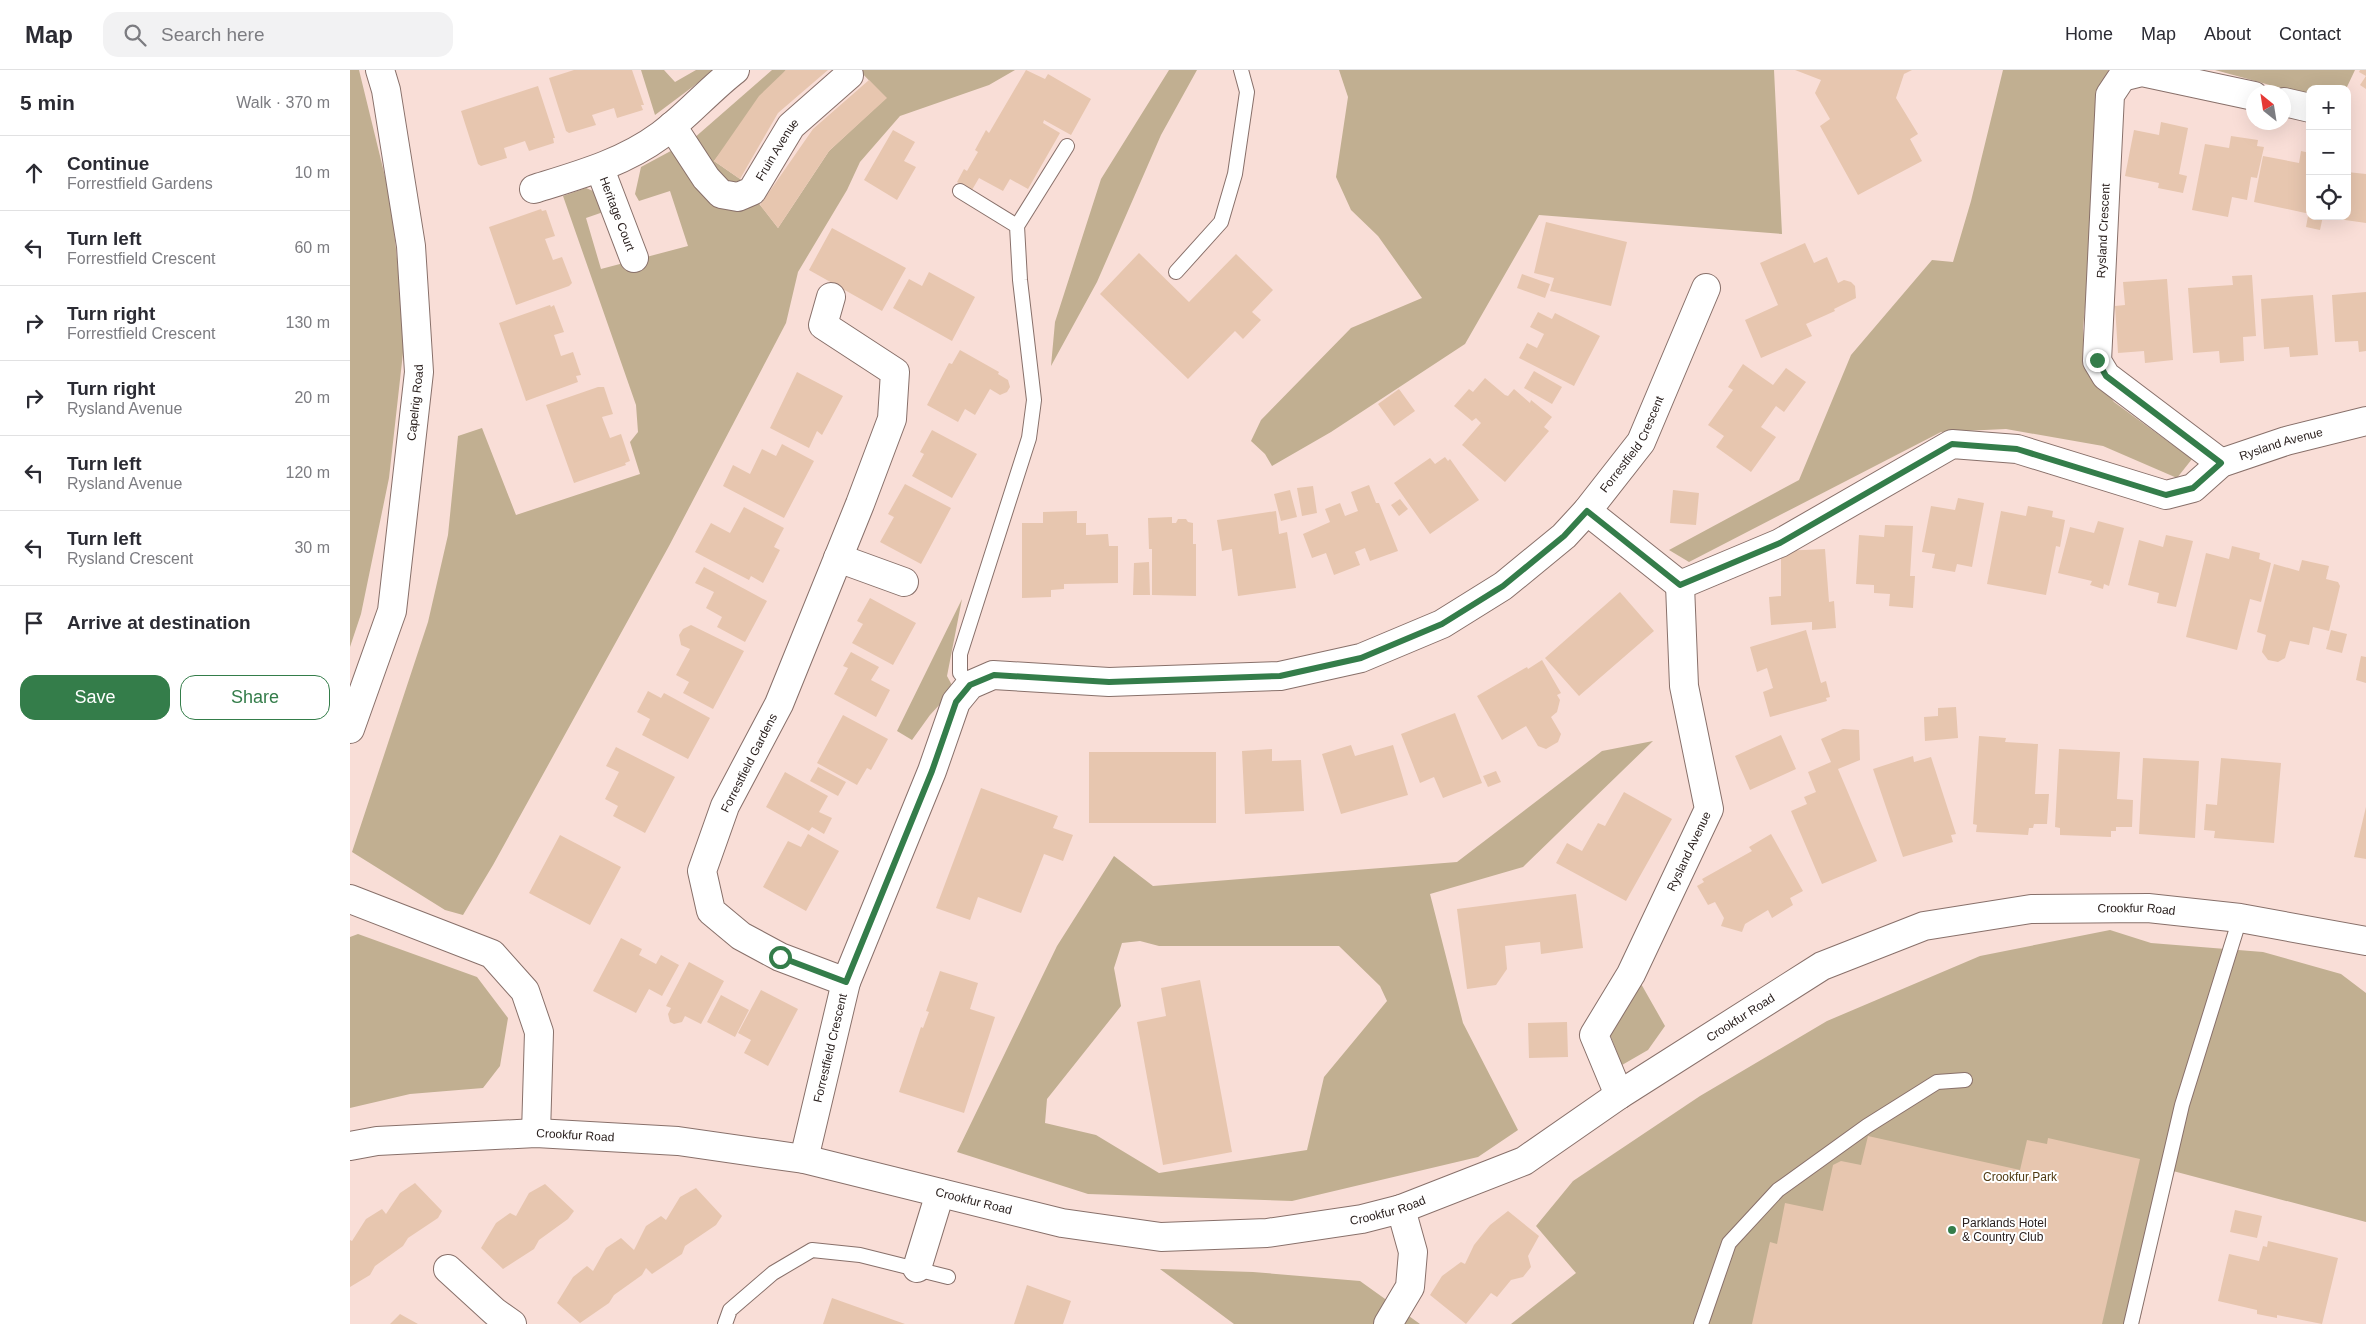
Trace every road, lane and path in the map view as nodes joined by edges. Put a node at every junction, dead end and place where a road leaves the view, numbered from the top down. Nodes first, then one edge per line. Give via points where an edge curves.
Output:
1 (380, 70) edge
2 (736, 70) edge
3 (1242, 70) edge
4 (849, 75) dead end
5 (2246, 94) edge
6 (2291, 104) edge
7 (2306, 107) edge
8 (672, 126) junction
9 (1067, 146) dead end
10 (600, 168) junction
11 (534, 189) dead end
12 (960, 190) dead end
13 (1018, 226) junction
14 (634, 258) dead end
15 (1176, 272) dead end
16 (1706, 288) dead end
17 (831, 297) dead end
18 (2366, 421) edge
19 (2221, 463) junction
20 (1587, 511) junction
21 (838, 558) junction
22 (904, 582) dead end
23 (1680, 585) junction
24 (970, 685) junction
25 (350, 729) edge
26 (350, 900) edge
27 (2240, 918) junction
28 (2364, 942) edge
29 (846, 982) junction
30 (1965, 1080) dead end
31 (1620, 1095) junction
32 (536, 1133) junction
33 (350, 1146) edge
34 (804, 1159) junction
35 (940, 1193) junction
36 (1400, 1209) junction
37 (917, 1268) junction
38 (448, 1269) dead end
39 (948, 1277) dead end
40 (512, 1324) edge
41 (725, 1324) edge
42 (1388, 1324) edge
43 (1701, 1324) edge
44 (2131, 1324) edge

1 - 25 street, Capelrig Road via 411,246 420,372 392,611
2 - 8 street
3 - 15 lane via 1247,92 1235,174 1221,222
4 - 8 street, Fruin Avenue via 791,126 752,191 738,196 721,194 706,178
5 - 19 street, Rysland Crescent via 2142,72 2122,77 2110,95 2097,360 2106,376
6 - 7 street
8 - 10 street via 627,156
9 - 13 lane
10 - 11 street
10 - 14 street, Heritage Court
12 - 13 lane
13 - 24 lane via 1020,280 1034,400 1029,438 960,654 960,674
16 - 20 street, Forrestfield Crescent via 1641,442
17 - 21 street, Forrestfield Gardens via 823,325 896,372 892,419
18 - 19 street, Rysland Avenue via 2286,441
19 - 23 street, Rysland Avenue via 2193,488 2166,495 2017,449 1952,444 1780,543
20 - 23 street
20 - 24 street, Forrestfield Crescent via 1564,536 1503,586 1442,624 1361,658 1280,676 1109,682 994,675
21 - 22 street
21 - 29 street, Forrestfield Gardens via 779,704 724,806 702,871 711,911 740,936 780,957
23 - 31 street, Rysland Avenue via 1684,686 1709,810 1631,974 1594,1035
24 - 29 street, Forrestfield Crescent via 956,702 932,771
26 - 32 street via 492,954 525,991 539,1032
27 - 28 street, Crookfur Road
27 - 31 street, Crookfur Road via 2148,908 2031,909 1924,926 1822,966
27 - 44 lane via 2182,1105
29 - 34 street, Forrestfield Crescent
30 - 43 lane via 1937,1082 1867,1126 1778,1190 1729,1243
31 - 36 street, Crookfur Road via 1524,1161
32 - 33 street, Crookfur Road
32 - 34 street, Crookfur Road via 678,1141
34 - 35 street, Crookfur Road
35 - 36 street, Crookfur Road via 1062,1223 1161,1237 1267,1233 1362,1219
35 - 37 street
36 - 42 street via 1413,1252 1410,1287
37 - 39 lane
37 - 41 lane via 860,1255 812,1250 773,1273 730,1310
38 - 40 street

